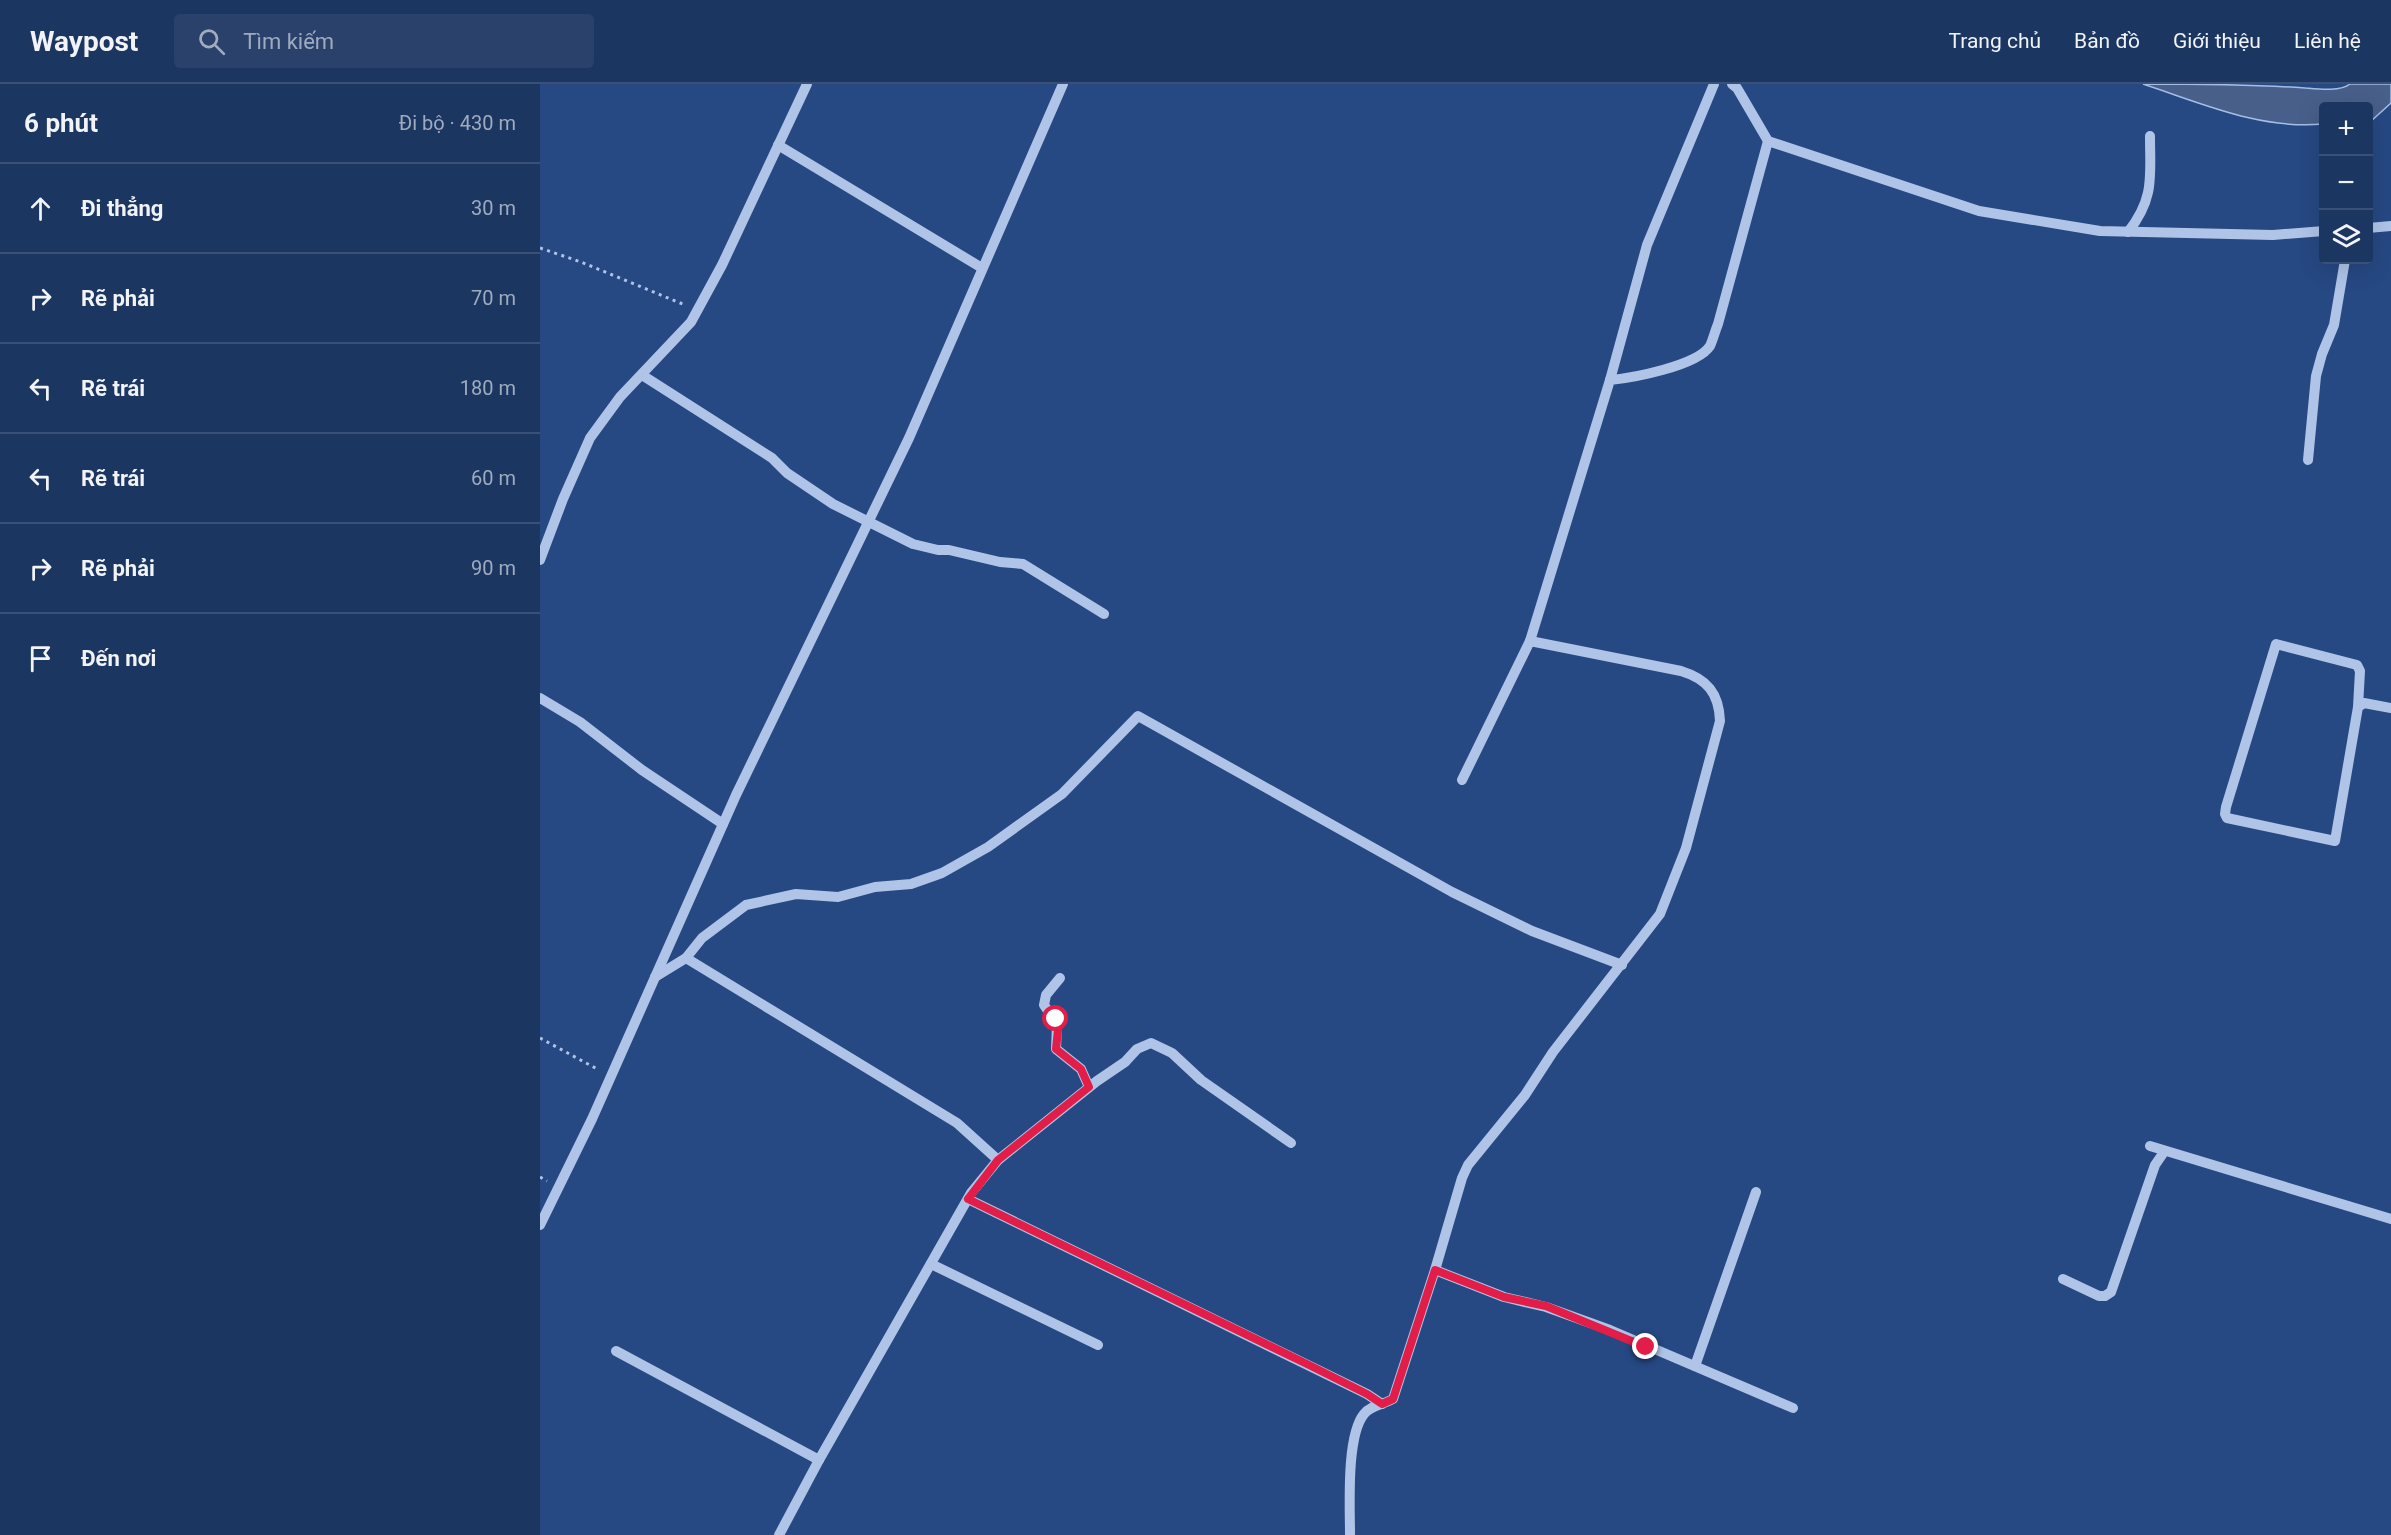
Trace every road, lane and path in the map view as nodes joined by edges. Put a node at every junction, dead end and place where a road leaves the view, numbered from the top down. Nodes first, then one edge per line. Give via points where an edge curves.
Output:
1 (807, 84) edge
2 (1063, 84) edge
3 (1714, 84) edge
4 (1732, 84) edge
5 (2150, 136) dead end
6 (1768, 141) junction
7 (778, 145) junction
8 (2391, 226) edge
9 (2373, 228) edge
10 (2319, 231) edge
11 (2128, 232) junction
12 (540, 248) edge
13 (2344, 264) edge
14 (982, 268) junction
15 (698, 310) junction
16 (642, 375) junction
17 (1610, 380) junction
18 (2308, 459) dead end
19 (868, 522) junction
20 (540, 560) edge
21 (1104, 614) dead end
22 (1530, 641) junction
23 (540, 698) edge
24 (2358, 707) junction
25 (2391, 708) edge
26 (1462, 780) dead end
27 (723, 824) junction
28 (686, 958) junction
29 (1622, 965) junction
30 (655, 977) junction
31 (1060, 978) dead end
32 (540, 1038) edge
33 (612, 1076) junction
34 (1089, 1087) junction
35 (1291, 1143) dead end
36 (2150, 1146) dead end
37 (2164, 1152) junction
38 (998, 1160) junction
39 (1756, 1192) dead end
40 (968, 1199) junction
41 (2391, 1220) edge
42 (540, 1225) edge
43 (931, 1264) junction
44 (1435, 1270) junction
45 (2063, 1279) dead end
46 (1098, 1345) dead end
47 (616, 1351) dead end
48 (1695, 1366) junction
49 (1382, 1404) junction
50 (1793, 1408) dead end
51 (819, 1460) junction
52 (779, 1535) edge
53 (1350, 1535) edge

1 - 7 street
2 - 14 street
3 - 17 street via 1647,245
4 - 6 street
5 - 11 street via 2146,204
6 - 11 street via 1978,211
6 - 17 street via 1709,347 1693,359
7 - 14 street
7 - 15 street
8 - 9 street
10 - 11 street via 2273,235
12 - 15 path
13 - 18 street via 2334,325 2316,376
14 - 19 street via 909,438
15 - 16 street via 692,322
16 - 19 street via 772,458 833,504
16 - 20 street via 590,438
17 - 22 street
19 - 21 street via 913,544 1023,564
19 - 27 street
22 - 26 street
22 - 29 street via 1698,676 1720,705 1720,721 1686,848 1660,914
23 - 27 street
24 - 24 street via 2335,841 2227,818 2226,807 2276,644 2358,665
24 - 25 street via 2364,702
27 - 30 street
28 - 29 street via 702,938 746,905 796,894 838,897 875,887 910,884 942,873 988,847 1062,794 1138,716 1452,892 1532,931
28 - 30 street
28 - 38 street via 957,1122
29 - 44 street via 1468,1165
30 - 33 street
31 - 34 street via 1046,995 1044,1005 1058,1024 1056,1049 1081,1069
32 - 33 path
33 - 42 street
34 - 35 street via 1137,1049 1152,1043 1172,1053 1201,1080
34 - 38 street
36 - 37 street
37 - 41 street
37 - 45 street via 2155,1165 2111,1292 2099,1296
38 - 40 street
39 - 48 street
40 - 43 street
40 - 49 street
43 - 46 street
43 - 51 street
44 - 48 street via 1504,1297 1546,1306
44 - 49 street via 1393,1399
47 - 51 street
48 - 50 street
49 - 53 street via 1364,1412 1358,1424 1350,1480
51 - 52 street

